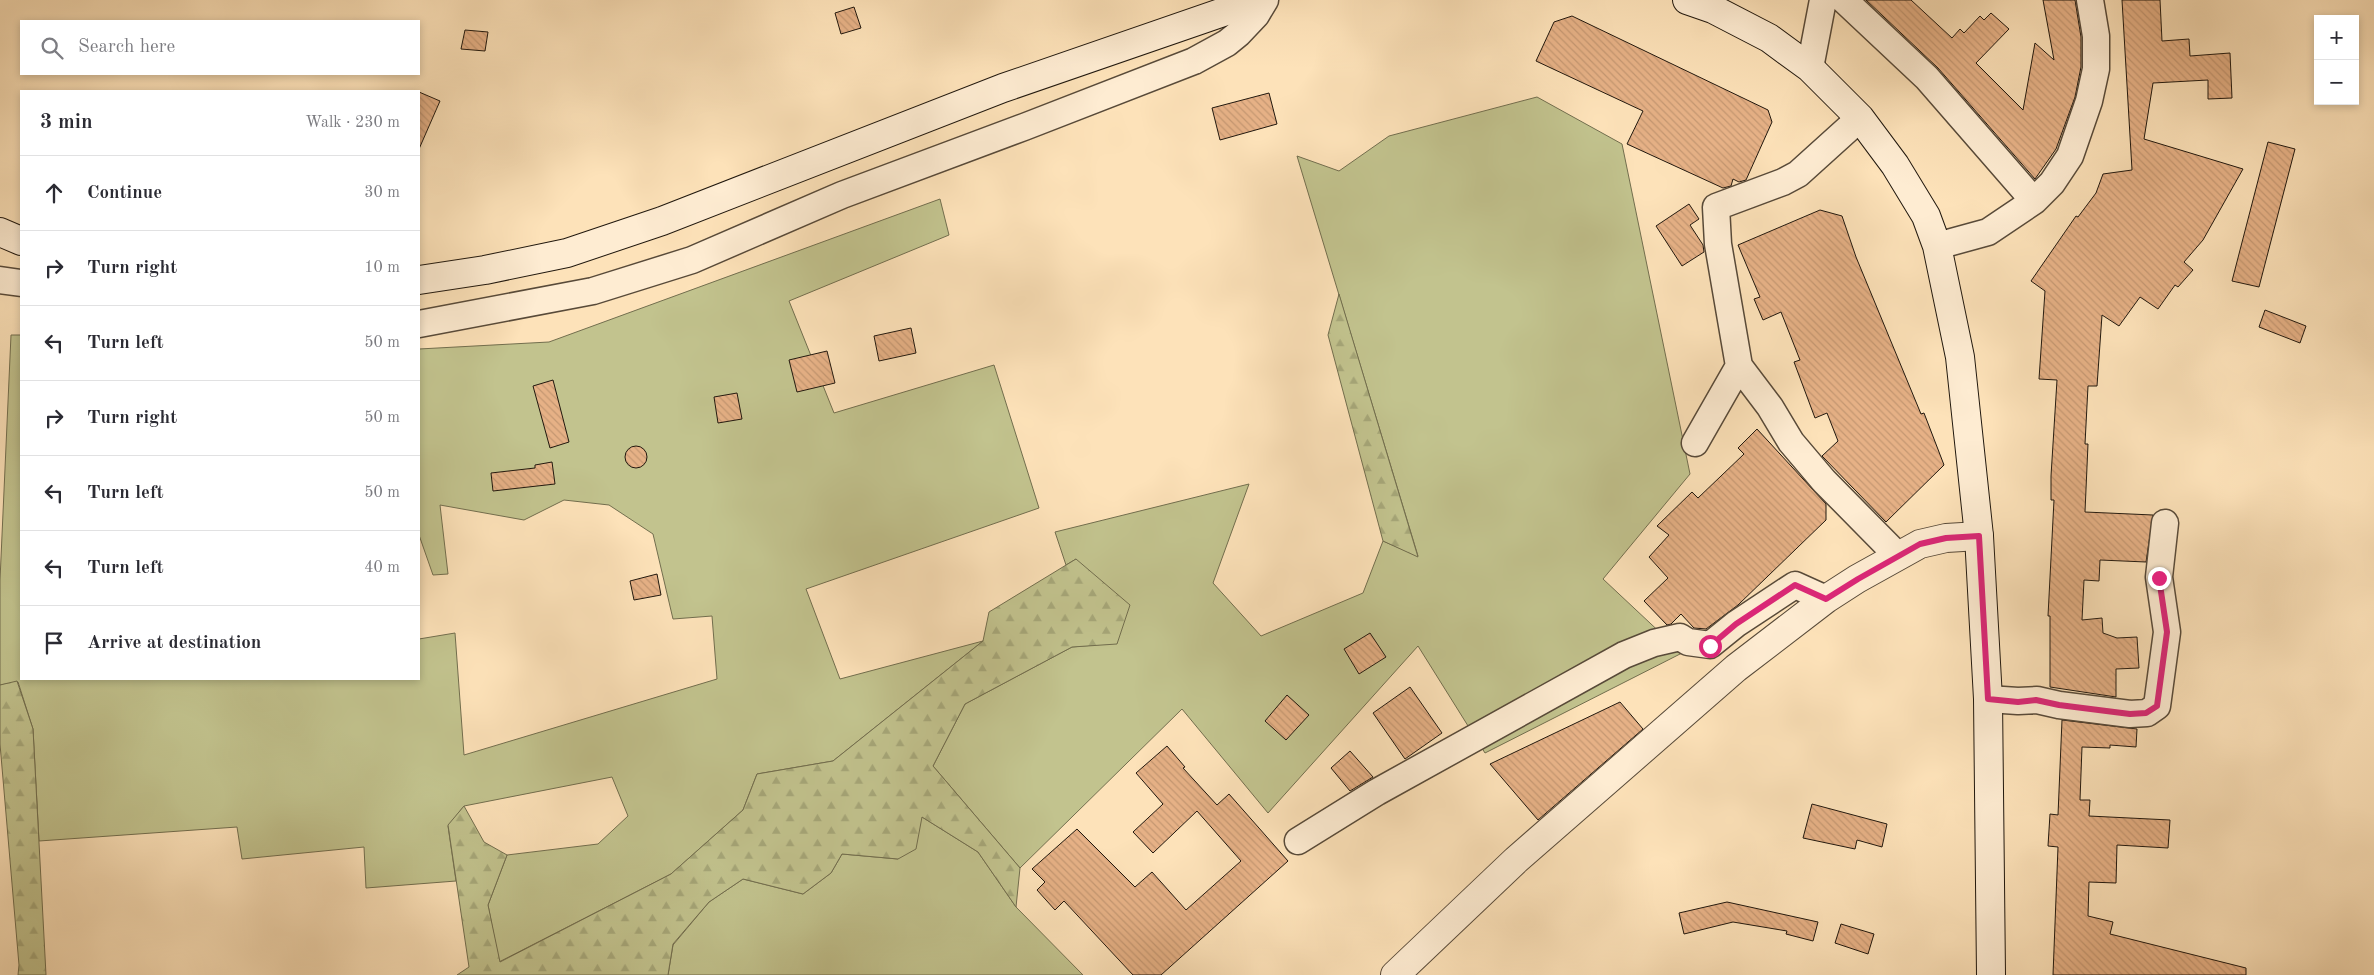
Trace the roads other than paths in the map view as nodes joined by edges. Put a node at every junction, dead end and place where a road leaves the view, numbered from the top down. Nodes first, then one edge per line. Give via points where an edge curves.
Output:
1 (1258, 0) edge
2 (1265, 0) edge
3 (1686, 0) edge
4 (1823, 0) edge
5 (1844, 0) edge
6 (2090, 0) edge
7 (1810, 68) junction
8 (1860, 118) junction
9 (2034, 201) junction
10 (0, 232) edge
11 (20, 241) edge
12 (1937, 246) junction
13 (0, 280) edge
14 (420, 280) edge
15 (20, 283) edge
16 (420, 324) edge
17 (1740, 366) junction
18 (1695, 442) dead end
19 (2165, 523) dead end
20 (1979, 536) junction
21 (1898, 556) junction
22 (1826, 599) junction
23 (1988, 699) junction
24 (1298, 841) dead end
25 (1395, 975) edge
26 (1991, 975) edge

1 - 14 main road via 1003,88 662,221 575,250 486,270
2 - 16 street via 1238,34 1194,61 842,195 692,260 592,291
3 - 7 main road via 1713,9 1769,38
4 - 7 street
5 - 9 street via 1927,78
6 - 9 street via 2096,61 2089,101 2070,156 2052,183
7 - 8 main road
8 - 12 main road via 1895,165 1926,216
8 - 17 street via 1798,174 1716,207 1718,244
9 - 12 street via 1988,232
10 - 11 main road
12 - 20 main road via 1960,357
13 - 15 street
17 - 18 street
17 - 21 street via 1791,442 1824,481
19 - 23 street via 2159,578 2167,632 2157,706 2146,713 2130,714 2036,700
20 - 21 main road via 1929,542
20 - 23 main road
21 - 22 main road
22 - 24 street via 1795,585 1736,624 1710,646 1680,637 1654,643 1624,656 1377,792
22 - 25 main road via 1736,668 1531,847
23 - 26 main road

